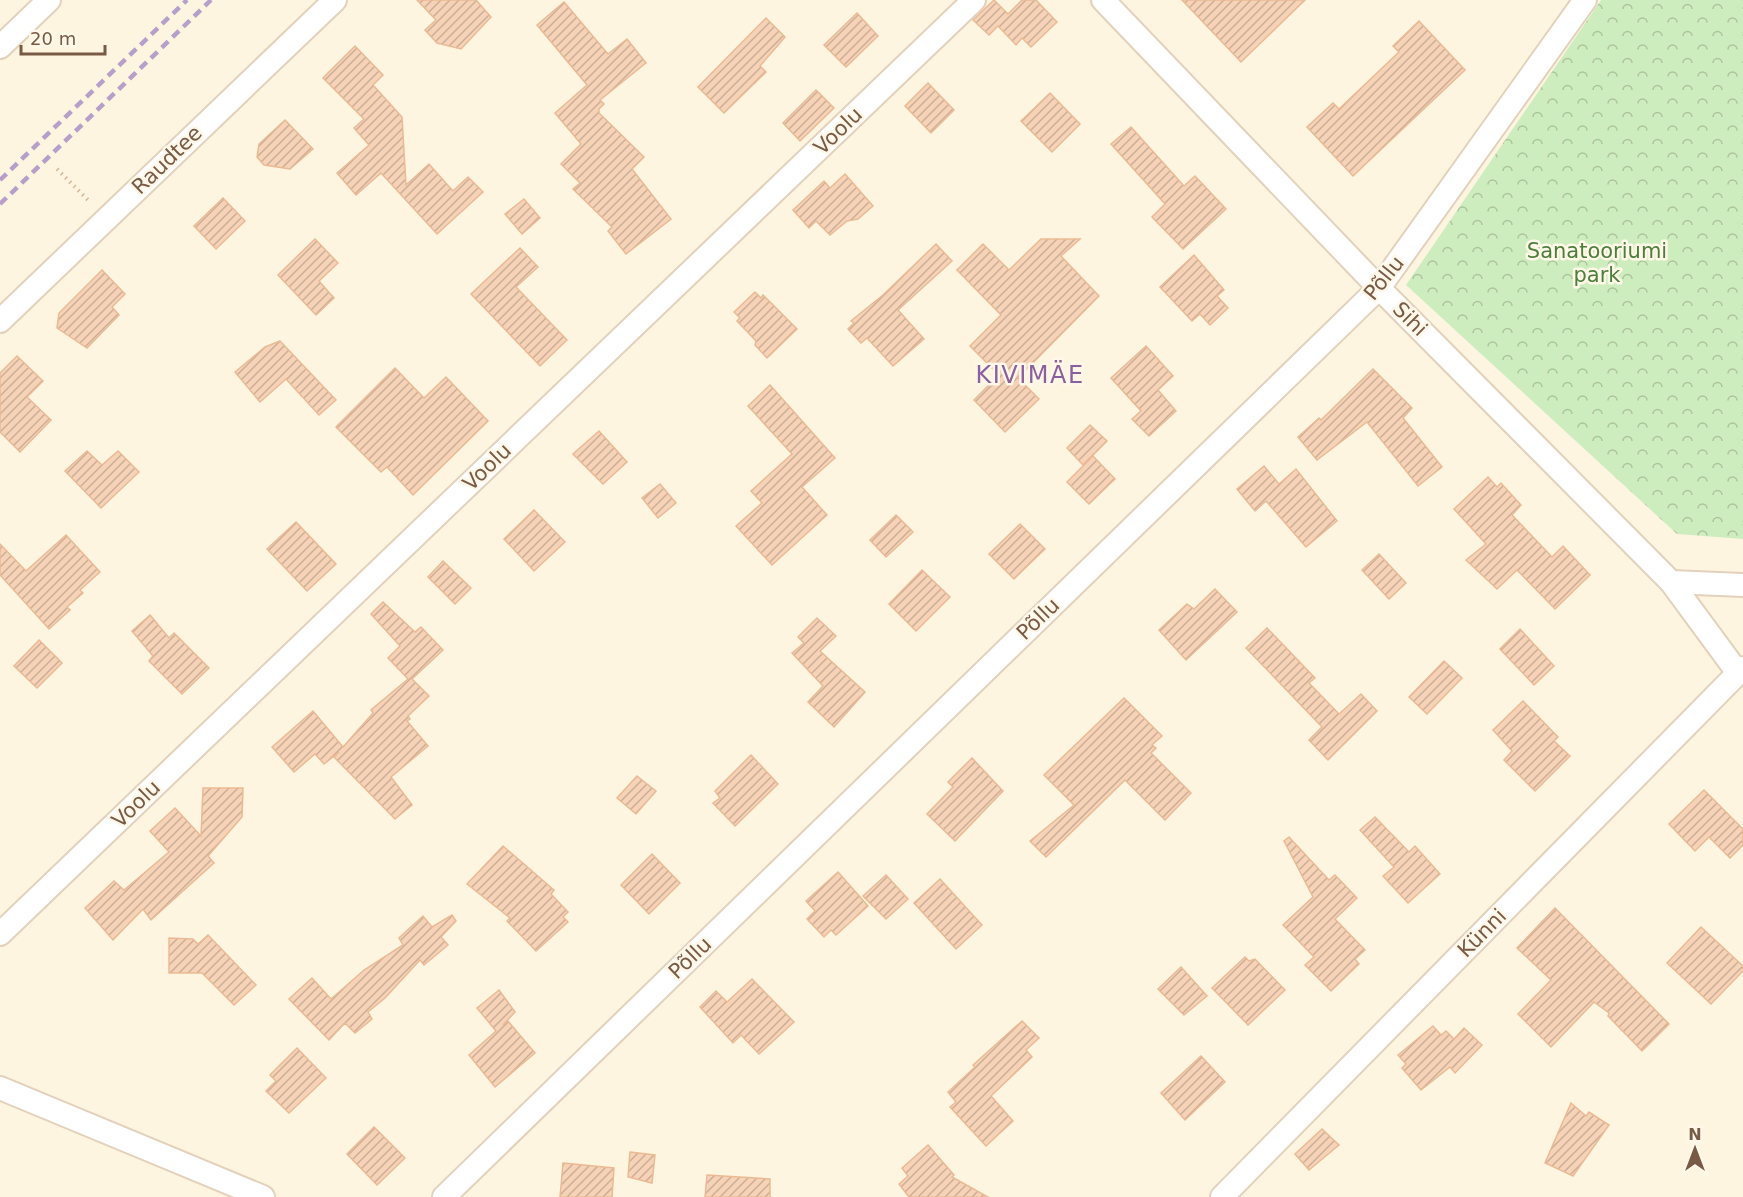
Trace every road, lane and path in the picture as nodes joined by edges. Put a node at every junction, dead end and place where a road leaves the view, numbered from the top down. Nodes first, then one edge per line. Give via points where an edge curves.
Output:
1 (49, 0) edge
2 (335, 0) edge
3 (974, 0) edge
4 (1104, 0) edge
5 (1585, 0) edge
6 (0, 47) edge
7 (57, 169) dead end
8 (84, 196) dead end
9 (1379, 288) junction
10 (0, 321) edge
11 (1671, 582) junction
12 (1743, 585) edge
13 (1740, 671) edge
14 (0, 934) edge
15 (0, 1088) edge
16 (263, 1197) edge
17 (444, 1197) edge
18 (1222, 1197) edge

1 - 6 street
2 - 10 street, Raudtee
3 - 14 street, Voolu
4 - 9 street, Sihi
5 - 9 street, Põllu
7 - 8 path
9 - 11 street, Sihi
9 - 17 street, Põllu
11 - 12 street
11 - 13 street, Sihi
13 - 18 street, Künni
15 - 16 street

